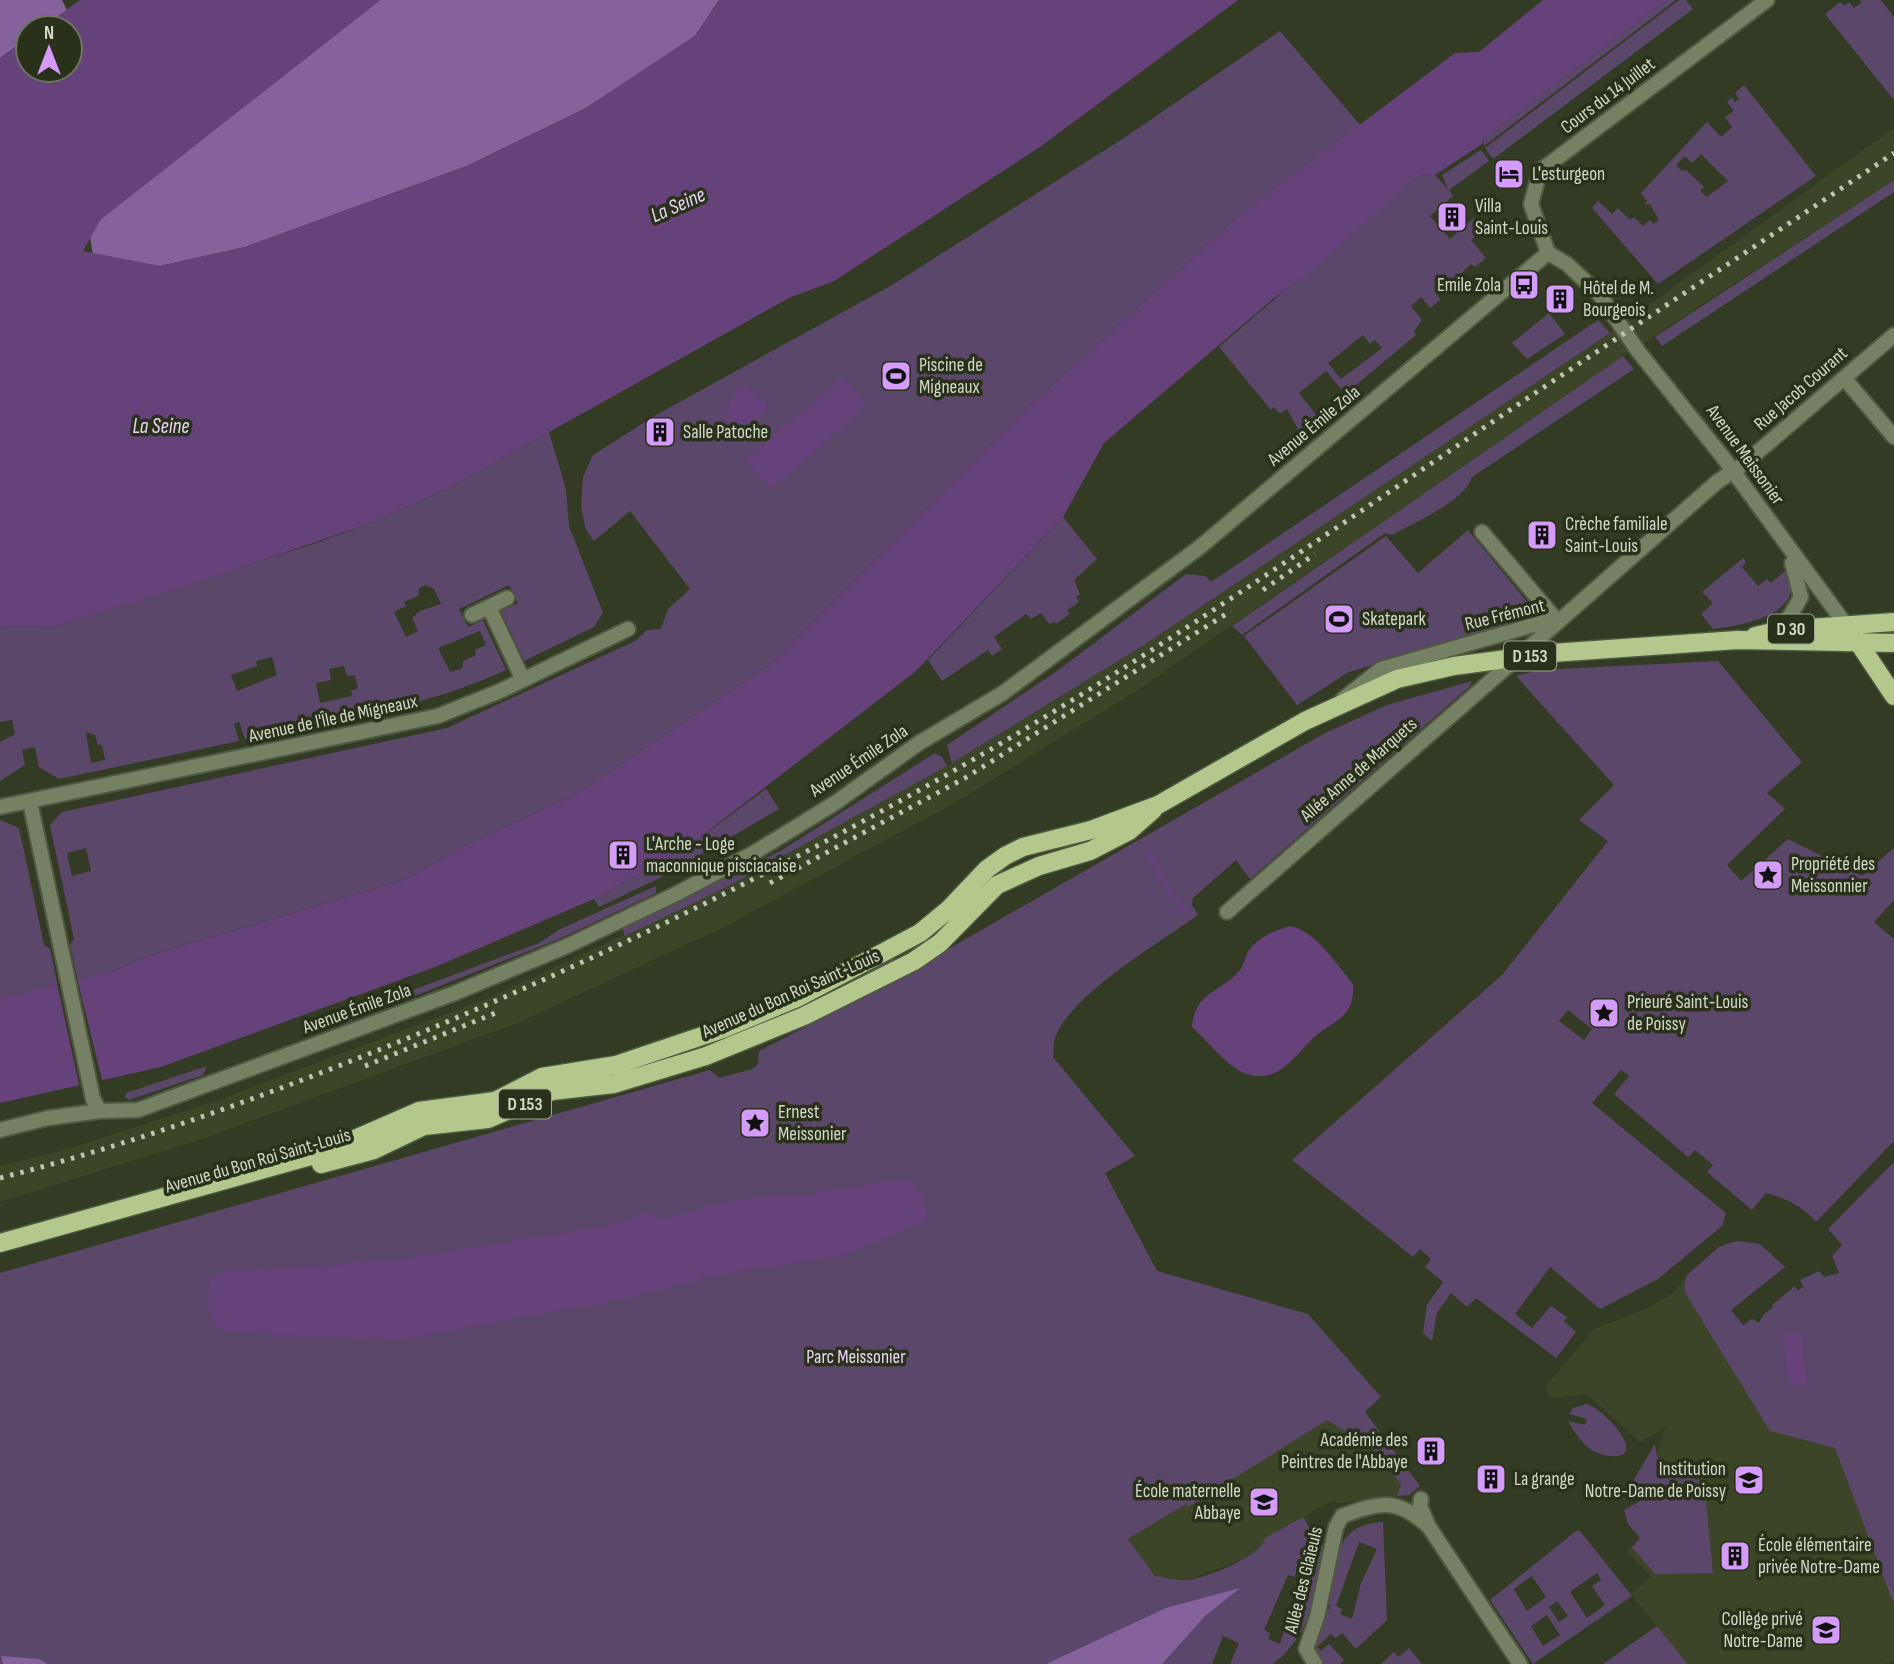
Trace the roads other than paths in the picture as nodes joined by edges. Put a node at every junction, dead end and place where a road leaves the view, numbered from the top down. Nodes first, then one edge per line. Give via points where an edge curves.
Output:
1 (1767, 0) edge
2 (1548, 253) junction
3 (1894, 335) edge
4 (1844, 378) junction
5 (1894, 437) edge
6 (1733, 472) junction
7 (1482, 532) dead end
8 (1787, 548) junction
9 (507, 598) dead end
10 (489, 607) junction
11 (472, 615) dead end
12 (1558, 622) junction
13 (1894, 622) edge
14 (1846, 625) junction
15 (628, 629) dead end
16 (1769, 632) junction
17 (1737, 640) junction
18 (1859, 643) junction
19 (1894, 643) edge
20 (1517, 657) junction
21 (523, 680) junction
22 (1894, 696) edge
23 (1331, 708) junction
24 (30, 802) junction
25 (1158, 805) junction
26 (0, 807) edge
27 (1227, 912) dead end
28 (97, 1105) junction
29 (0, 1130) edge
30 (0, 1242) edge
31 (0, 1255) edge
32 (1421, 1499) dead end
33 (1429, 1527) junction
34 (1315, 1664) edge
35 (1520, 1664) edge

1 - 2 street, Cours du 14 Juillet via 1540,171 1531,204
2 - 6 street, Avenue Meissonier via 1599,294
2 - 28 street, Avenue Émile Zola via 1189,556 1003,693 752,853 567,946 455,993 138,1110
3 - 4 street, Rue Jacob Courant
4 - 5 street
4 - 6 street, Rue Jacob Courant
6 - 8 street, Avenue Meissonier
6 - 12 street, Rue Frémont
7 - 12 street
8 - 14 street, Avenue Meissonier
8 - 16 street via 1801,597 1787,621
9 - 10 street
10 - 11 street
10 - 21 street
12 - 20 street, Allée Anne de Marquets
12 - 23 street, Rue Frémont via 1544,622 1381,669
13 - 14 main road, D 30
14 - 16 main road, D 30
14 - 18 main road, Avenue Meissonier
15 - 21 street, Avenue de l'Île de Migneaux
16 - 17 main road, D 30
17 - 18 main road, Avenue du Bon Roi Saint-Louis / D 153
17 - 20 main road, Avenue du Bon Roi Saint-Louis / D 153
18 - 19 main road, Avenue du Bon Roi Saint-Louis / D 153
18 - 22 main road, Avenue Meissonier
20 - 23 main road, Avenue du Bon Roi Saint-Louis / D 153 via 1397,679
20 - 27 street, Allée Anne de Marquets
21 - 24 street, Avenue de l'Île de Migneaux via 439,716
23 - 25 main road, Avenue du Bon Roi Saint-Louis / D 153
24 - 26 street, Avenue de l'Île de Migneaux
24 - 28 street
25 - 30 main road, Avenue du Bon Roi Saint-Louis / D 153 via 1014,851 901,944 797,998 692,1042 596,1070 542,1077 495,1101 419,1111 325,1152
25 - 31 main road, Avenue du Bon Roi Saint-Louis / D 153 via 1115,839 997,885 957,929 914,961 804,1016 706,1056 614,1084 552,1091 488,1119 424,1126 359,1154
28 - 29 street, Avenue Émile Zola
32 - 33 street
33 - 34 street, Allée des Glaïeuls via 1409,1509 1393,1505 1370,1506 1342,1516 1306,1649
33 - 35 street

